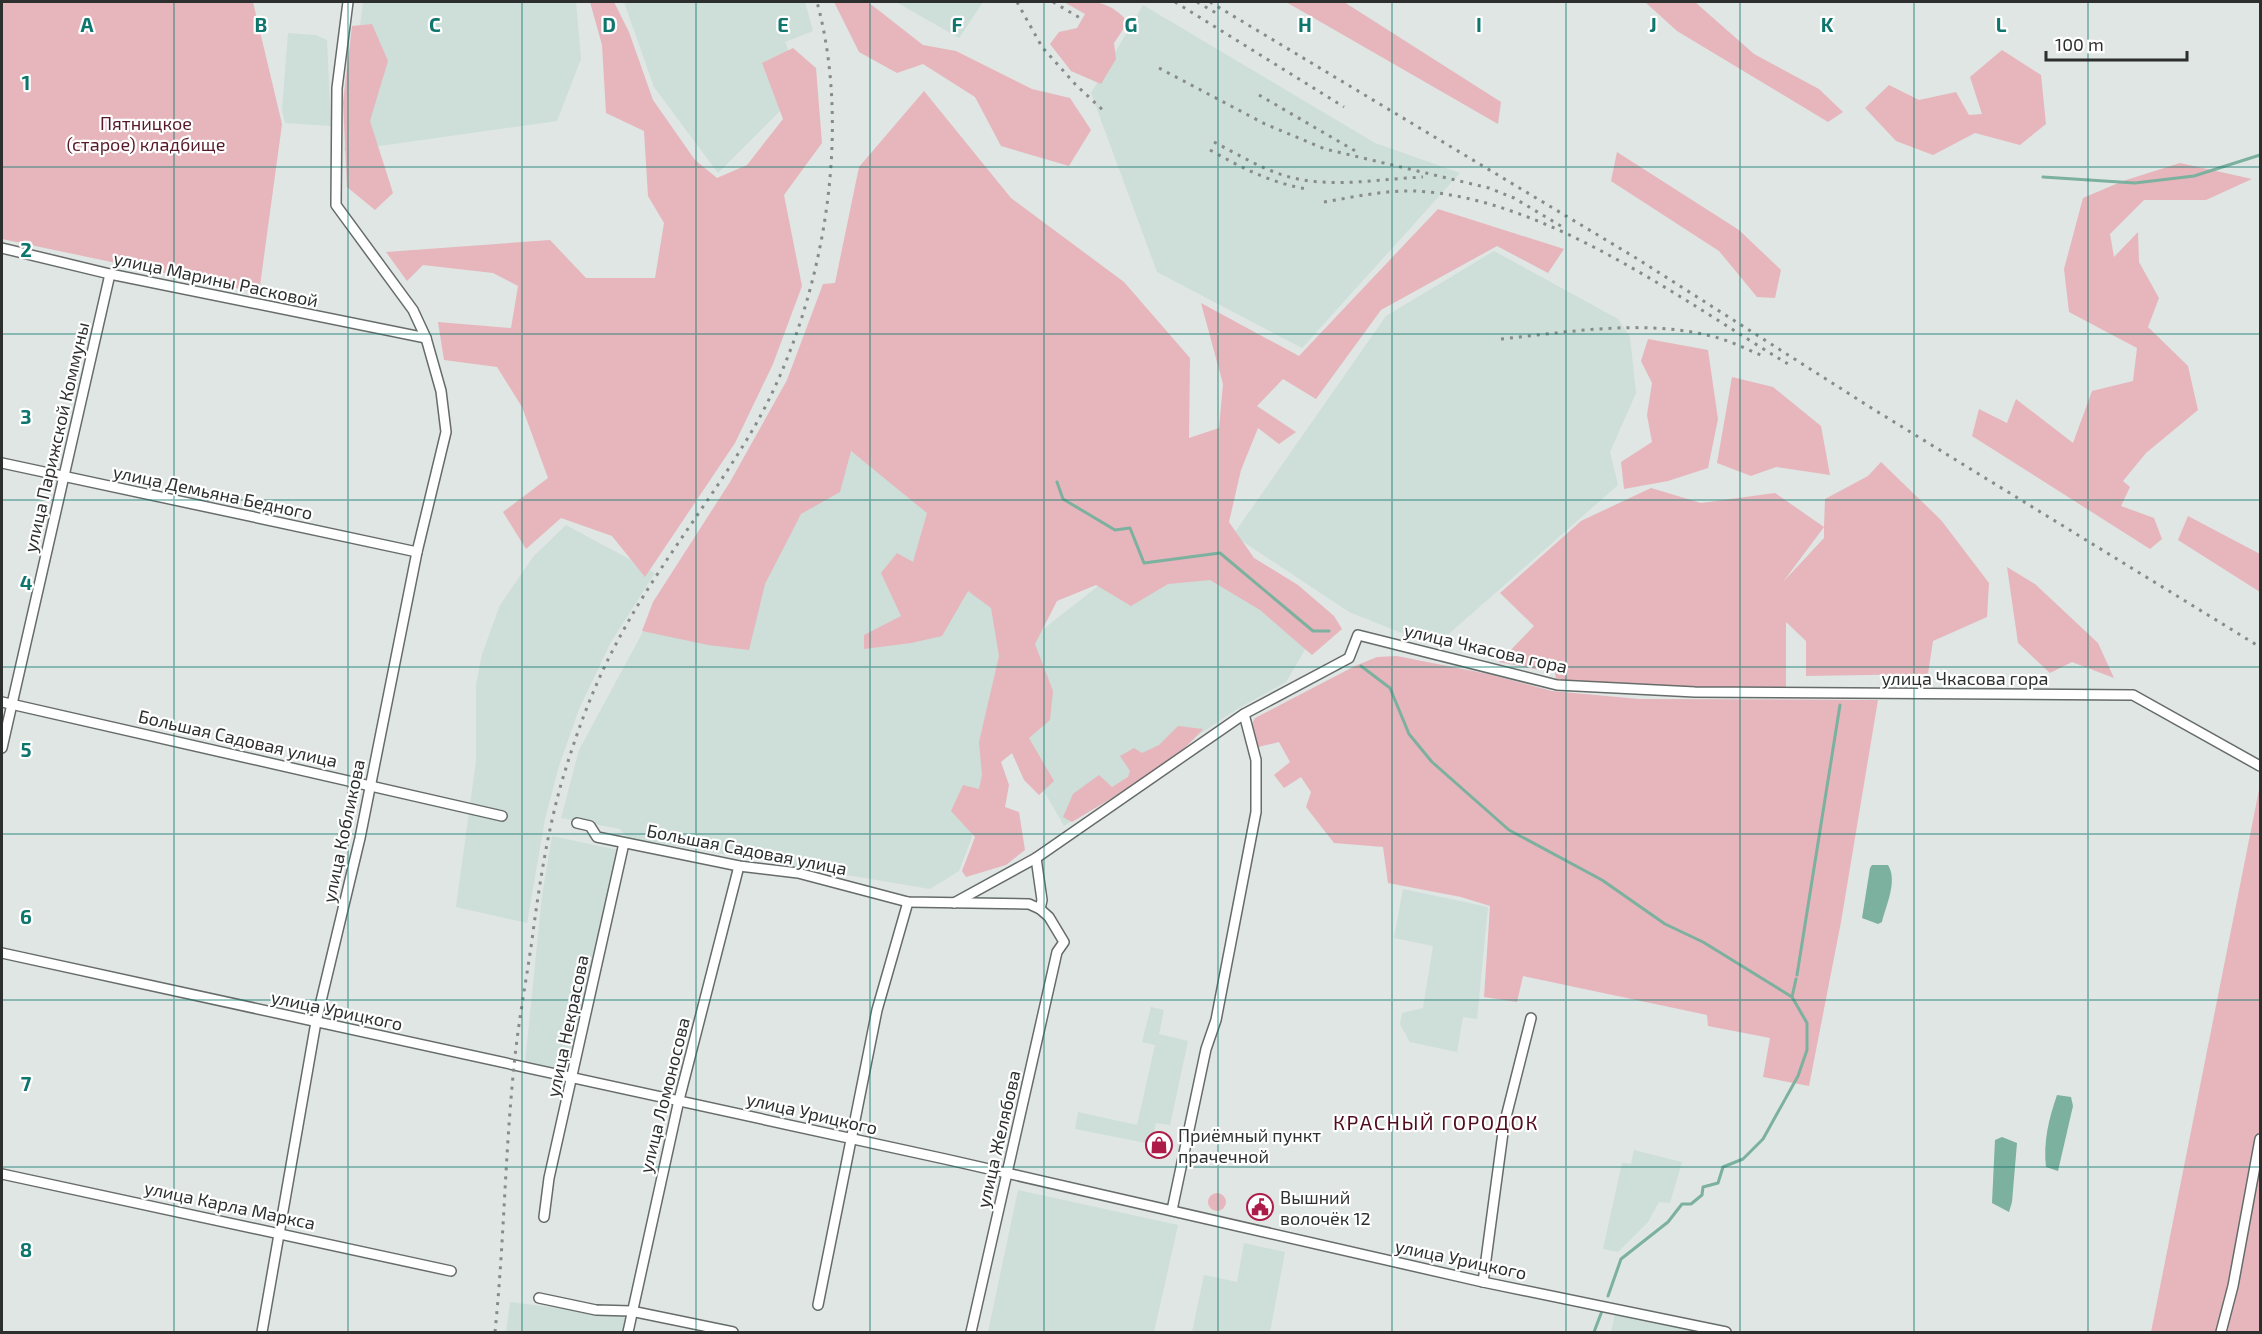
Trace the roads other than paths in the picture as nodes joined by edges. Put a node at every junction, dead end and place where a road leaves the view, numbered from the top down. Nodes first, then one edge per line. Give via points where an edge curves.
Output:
1 (348, 2) edge
2 (2, 248) edge
3 (110, 274) junction
4 (426, 338) junction
5 (2, 463) edge
6 (64, 477) junction
7 (417, 552) junction
8 (6, 703) edge
9 (1244, 714) junction
10 (2, 748) edge
11 (2260, 766) edge
12 (371, 785) junction
13 (502, 816) dead end
14 (577, 823) dead end
15 (624, 843) junction
16 (1036, 858) junction
17 (739, 866) junction
18 (908, 902) junction
19 (954, 903) junction
20 (1040, 909) junction
21 (2, 953) edge
22 (1531, 1018) dead end
23 (316, 1022) junction
24 (573, 1076) junction
25 (679, 1100) junction
26 (2260, 1139) edge
27 (852, 1140) junction
28 (2, 1174) edge
29 (1007, 1174) junction
30 (1172, 1210) junction
31 (544, 1217) dead end
32 (281, 1233) junction
33 (451, 1271) dead end
34 (1483, 1282) junction
35 (539, 1298) dead end
36 (818, 1305) dead end
37 (631, 1311) junction
38 (262, 1332) edge
39 (628, 1332) edge
40 (733, 1332) edge
41 (971, 1332) edge
42 (1726, 1332) edge
43 (2221, 1332) edge

1 - 4 street, улица Кобликова via 337,88 336,205 413,309
2 - 3 street, улица Марины Расковой
3 - 4 street, улица Марины Расковой
3 - 6 street, улица Парижской Коммуны
4 - 7 street, улица Кобликова via 441,391 446,432
5 - 6 street, улица Демьяна Бедного
6 - 7 street, улица Демьяна Бедного
6 - 8 street, улица Парижской Коммуны
7 - 12 street, улица Кобликова
8 - 10 street, улица Парижской Коммуны
8 - 12 street, Большая Садовая улица
9 - 11 street, улица Чкасова гора via 1349,658 1358,635 1557,685 1695,692 2133,695
9 - 16 street, улица Чкасова гора
9 - 30 street via 1256,760 1256,812 1216,1020 1206,1049
12 - 13 street, Большая Садовая улица
12 - 23 street, улица Кобликова
14 - 15 street, Большая Садовая улица via 590,826 597,837
15 - 17 street, Большая Садовая улица
15 - 24 street, улица Некрасова
16 - 19 street, улица Чкасова гора
16 - 20 street
17 - 18 street, Большая Садовая улица via 798,873
17 - 25 street, улица Ломоносова
18 - 19 street, Большая Садовая улица
18 - 27 street via 877,1010
19 - 20 street, Большая Садовая улица via 1016,902
20 - 29 street, улица Желябова via 1064,942 1057,952
21 - 23 street, улица Урицкого
22 - 34 street via 1504,1125
23 - 24 street, улица Урицкого
23 - 32 street, улица Кобликова
24 - 25 street, улица Урицкого
24 - 31 street, улица Некрасова
25 - 27 street, улица Урицкого
25 - 37 street, улица Ломоносова
26 - 43 street
27 - 29 street, улица Урицкого
27 - 36 street
28 - 32 street, улица Карла Маркса
29 - 30 street, улица Урицкого
29 - 41 street, улица Желябова
30 - 34 street, улица Урицкого
32 - 33 street, улица Карла Маркса
32 - 38 street, улица Кобликова
34 - 42 street, улица Урицкого
35 - 37 street via 596,1310
37 - 39 street, улица Ломоносова
37 - 40 street

